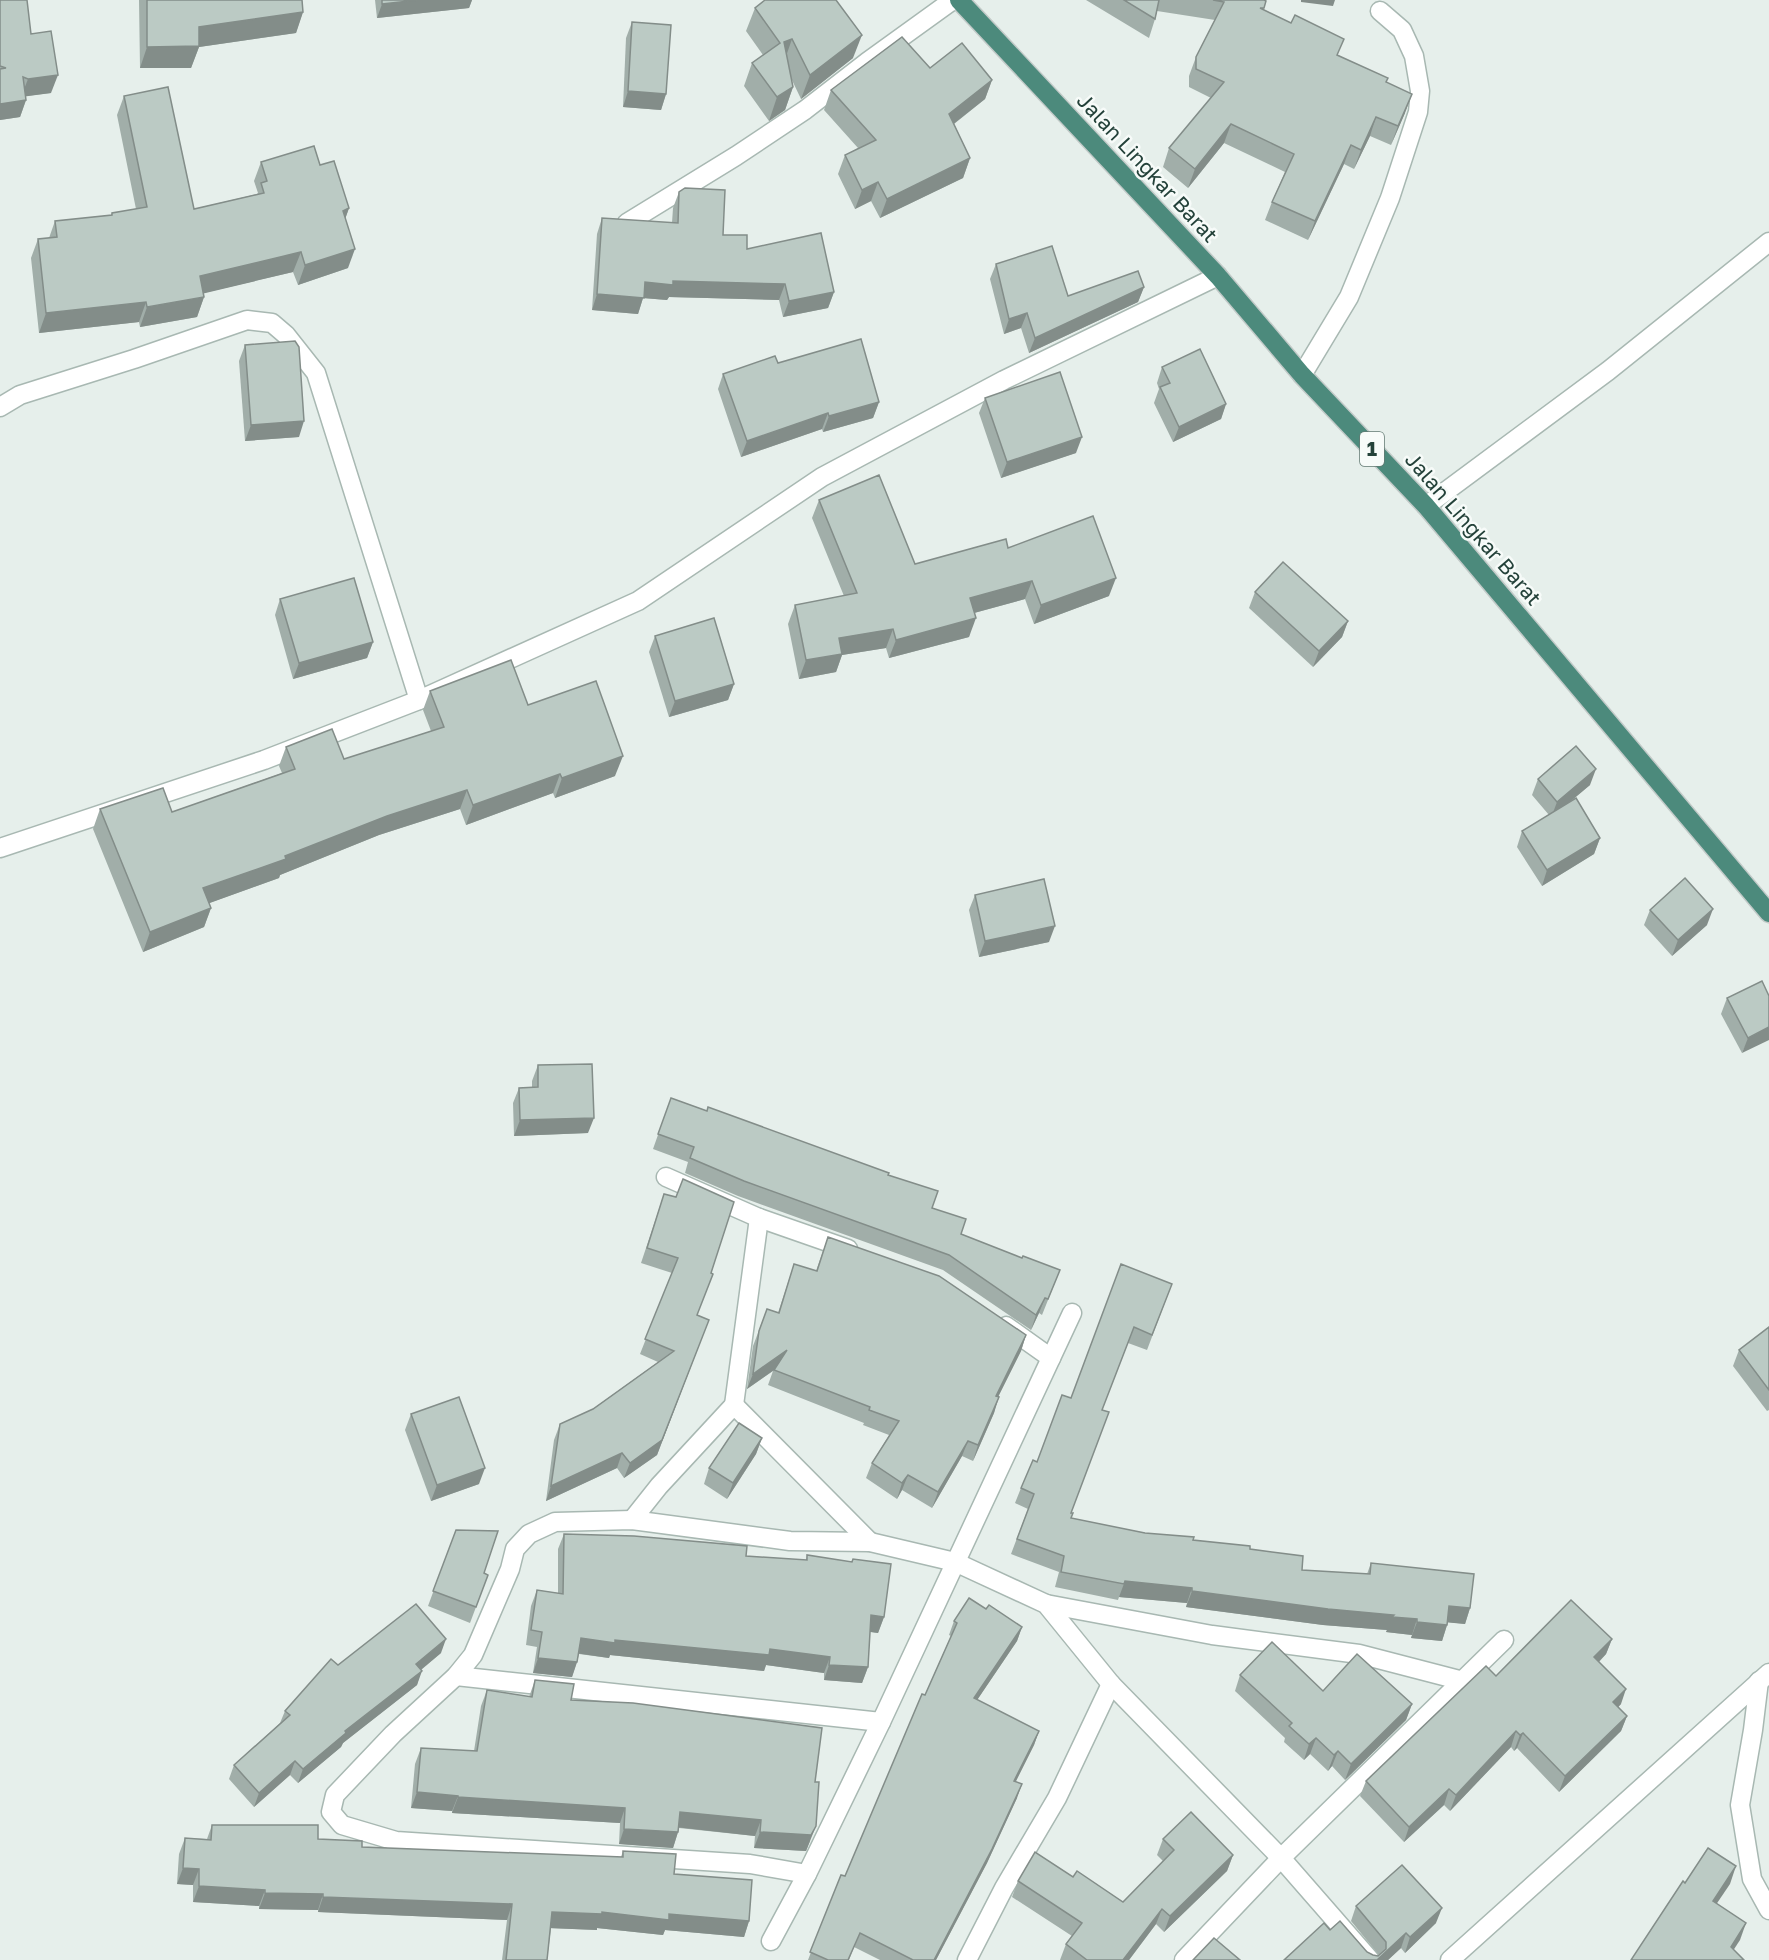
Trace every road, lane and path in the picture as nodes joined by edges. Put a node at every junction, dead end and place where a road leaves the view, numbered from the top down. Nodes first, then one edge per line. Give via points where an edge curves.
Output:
1 (953, 0) edge
2 (959, 0) edge
3 (1380, 11) dead end
4 (627, 223) edge
5 (1769, 242) edge
6 (1218, 276) junction
7 (1302, 375) junction
8 (0, 407) edge
9 (1426, 506) junction
10 (419, 700) junction
11 (0, 848) edge
12 (1769, 913) edge
13 (666, 1177) dead end
14 (759, 1218) junction
15 (860, 1254) edge
16 (1072, 1313) dead end
17 (991, 1315) edge
18 (1051, 1358) junction
19 (734, 1405) junction
20 (632, 1520) junction
21 (870, 1542) junction
22 (955, 1562) junction
23 (1046, 1605) junction
24 (1504, 1640) dead end
25 (456, 1676) junction
26 (1764, 1677) edge
27 (1463, 1682) junction
28 (1111, 1684) junction
29 (881, 1722) junction
30 (1281, 1858) junction
31 (807, 1874) junction
32 (1769, 1910) edge
33 (771, 1941) dead end
34 (967, 1960) edge
35 (1184, 1960) edge
36 (1370, 1960) edge
37 (1450, 1960) edge

1 - 4 street via 806,110
2 - 6 highway, Jalan Lingkar Barat / 1
3 - 7 street via 1402,30 1414,56 1420,91 1418,112 1390,198 1349,297
5 - 9 street via 1608,371
6 - 7 highway, Jalan Lingkar Barat / 1
6 - 10 street via 1004,380 822,477 638,601
7 - 9 highway, Jalan Lingkar Barat / 1
8 - 10 street via 20,395 222,327 247,320 272,323 316,373
9 - 12 highway, Jalan Lingkar Barat / 1
10 - 11 street via 264,760
13 - 14 street
14 - 15 street
14 - 19 street
16 - 18 street
17 - 18 street
18 - 22 street
19 - 20 street
19 - 21 street
20 - 21 street via 790,1541
20 - 25 street via 555,1522 529,1533 515,1549 473,1655
21 - 22 street
22 - 23 street
22 - 29 street
23 - 27 street via 1212,1635 1359,1654
23 - 28 street
24 - 27 street
25 - 29 street
25 - 31 street via 335,1795 332,1812 342,1825 396,1841 750,1864
26 - 32 street via 1740,1805 1752,1879
26 - 37 street
27 - 30 street
28 - 30 street
28 - 34 street via 1057,1798
29 - 31 street
30 - 35 street
30 - 36 street
31 - 33 street

